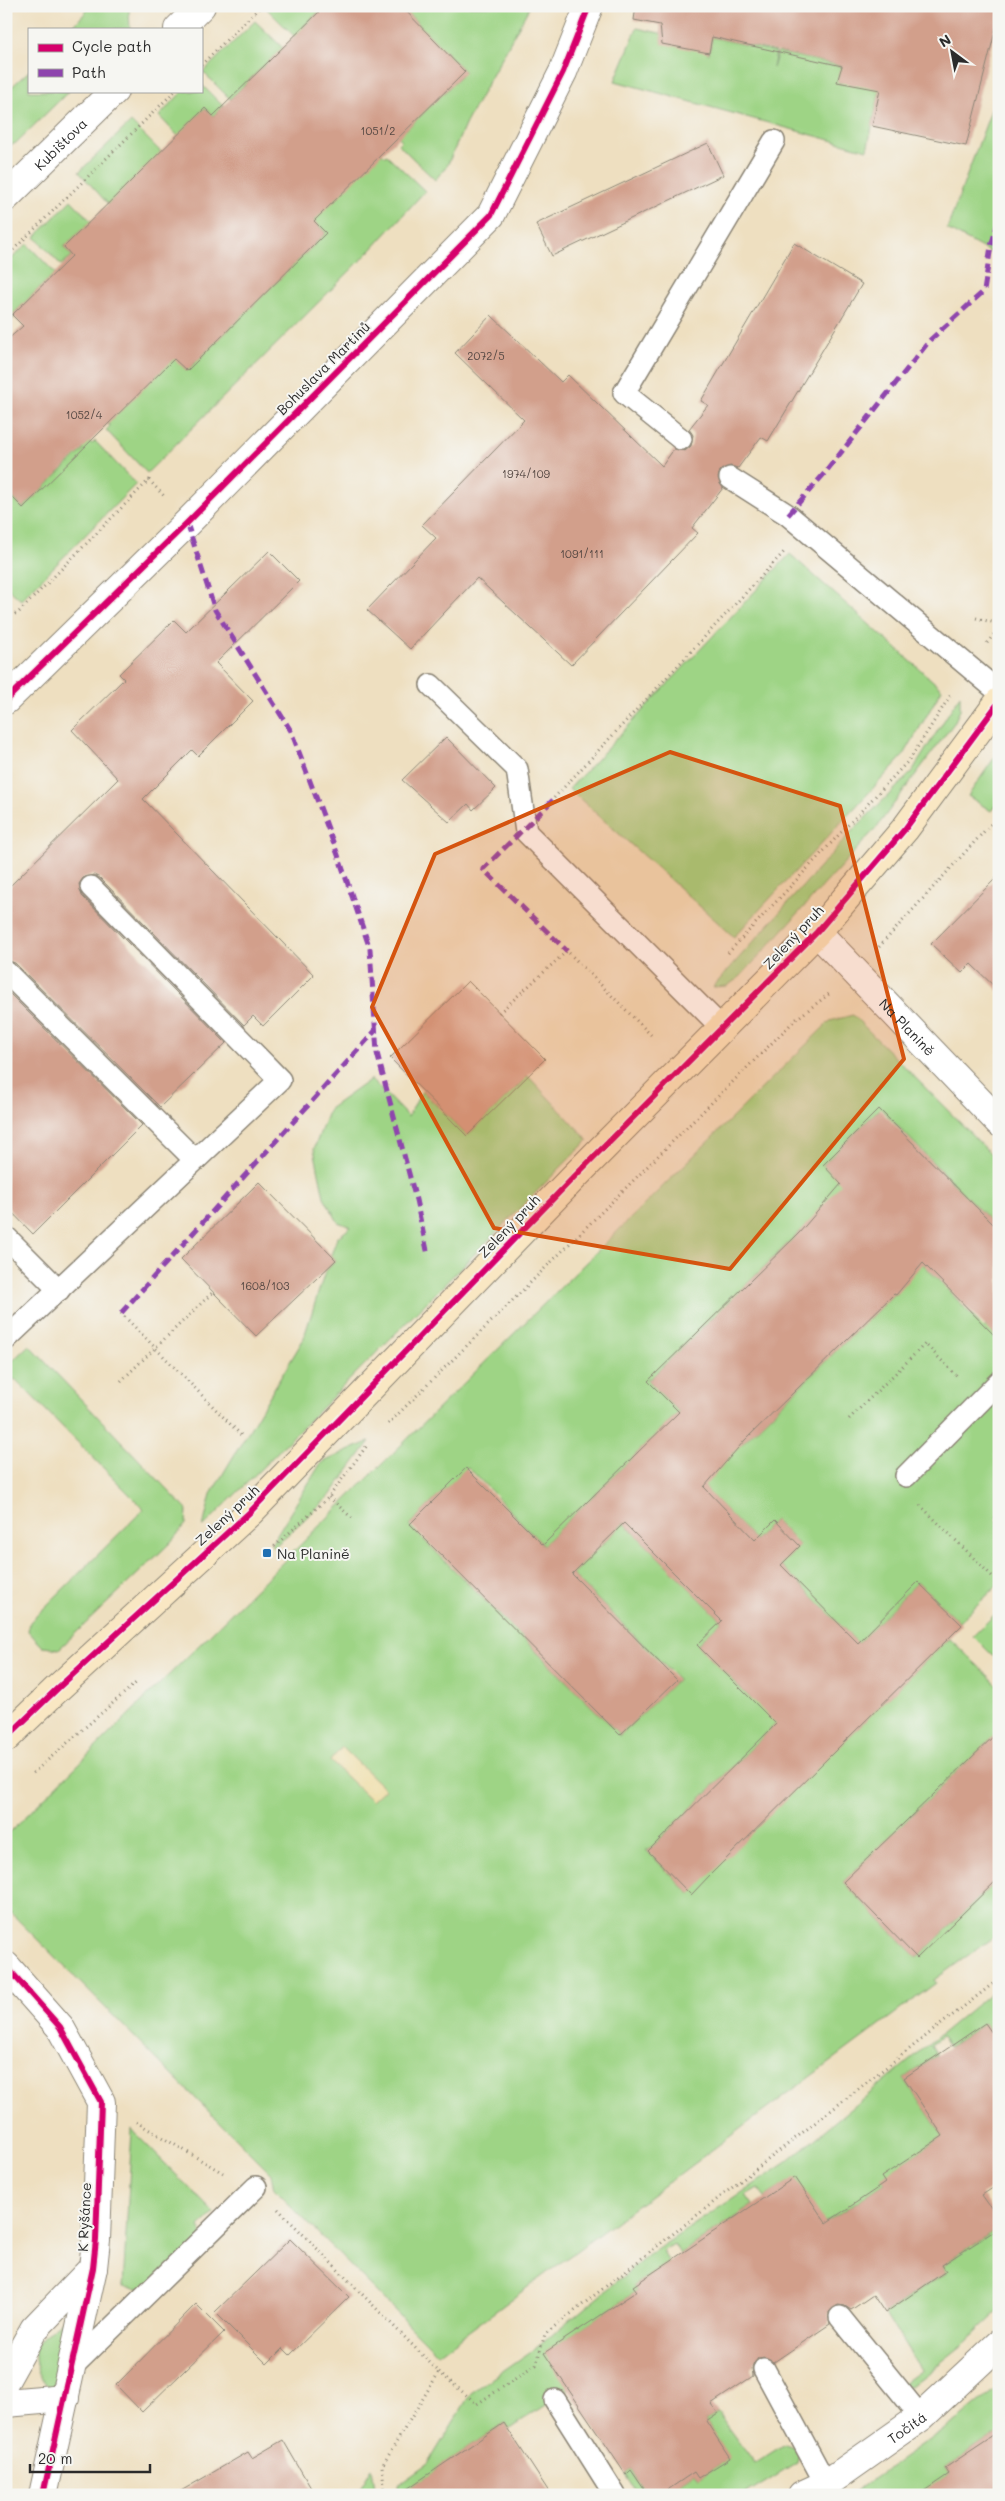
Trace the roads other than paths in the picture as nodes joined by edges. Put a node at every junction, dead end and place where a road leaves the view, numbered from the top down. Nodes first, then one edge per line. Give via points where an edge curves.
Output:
1 (201, 6) edge
2 (589, 6) edge
3 (179, 28) edge
4 (113, 92) edge
5 (774, 141) dead end
6 (6, 197) edge
7 (681, 439) dead end
8 (730, 478) dead end
9 (431, 685) dead end
10 (999, 692) edge
11 (6, 700) edge
12 (999, 702) edge
13 (91, 887) dead end
14 (817, 932) junction
15 (6, 972) edge
16 (722, 1028) junction
17 (999, 1122) edge
18 (195, 1160) junction
19 (6, 1237) edge
20 (59, 1290) junction
21 (6, 1339) edge
22 (999, 1382) edge
23 (906, 1476) dead end
24 (6, 1738) edge
25 (6, 1966) edge
26 (256, 2187) road end
27 (93, 2268) junction
28 (840, 2317) dead end
29 (999, 2344) edge
30 (73, 2366) junction
31 (764, 2369) dead end
32 (6, 2379) edge
33 (65, 2398) junction
34 (555, 2400) dead end
35 (6, 2402) edge
36 (921, 2418) junction
37 (814, 2489) edge
38 (43, 2495) edge
39 (615, 2495) edge

1 - 3 street
2 - 11 street, Bohuslava Martinů via 563,72 491,215 188,523
4 - 6 street, Kubištova
5 - 7 lane via 624,393
8 - 10 lane via 788,515
9 - 16 lane via 517,770 526,832
12 - 14 street, Zelený pruh via 905,829
13 - 18 lane via 280,1080
14 - 16 street, Zelený pruh
14 - 17 street, Na Planině
15 - 18 lane
16 - 24 street, Zelený pruh via 250,1512
18 - 20 lane
19 - 20 lane
20 - 21 lane
22 - 23 lane
25 - 27 street, K Ryšánce via 60,2027 101,2102
26 - 30 lane
27 - 30 street, K Ryšánce
27 - 32 street via 34,2329
28 - 36 lane
29 - 36 street, Točitá
30 - 33 street, K Ryšánce
31 - 37 lane
33 - 35 street
33 - 38 street, K Ryšánce
34 - 39 lane
36 - 37 street, Točitá

